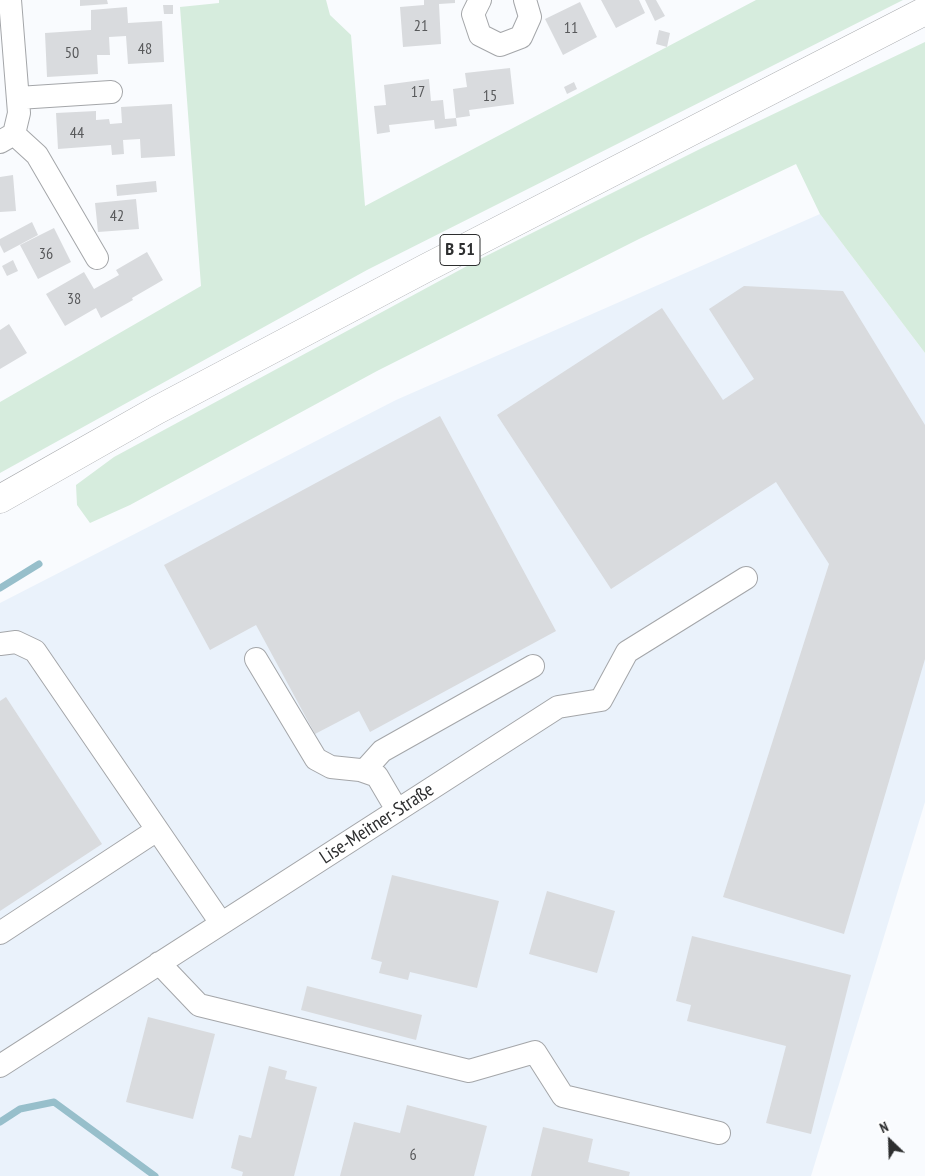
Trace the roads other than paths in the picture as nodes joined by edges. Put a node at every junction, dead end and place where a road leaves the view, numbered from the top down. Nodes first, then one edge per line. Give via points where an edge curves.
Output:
1 (10, 0) edge
2 (480, 0) edge
3 (524, 0) edge
4 (925, 11) edge
5 (111, 92) dead end
6 (18, 98) junction
7 (7, 138) edge
8 (97, 258) dead end
9 (0, 499) edge
10 (746, 578) dead end
11 (0, 644) edge
12 (256, 659) dead end
13 (534, 666) dead end
14 (364, 771) junction
15 (397, 810) junction
16 (157, 830) junction
17 (221, 923) junction
18 (0, 933) edge
19 (158, 964) junction
20 (0, 1066) edge
21 (719, 1133) dead end

1 - 6 street
2 - 3 street via 473,14 480,35 500,45 521,37 530,17
4 - 9 main road, B 51 via 426,268 157,410
5 - 6 street
6 - 7 street via 19,113
7 - 8 street via 37,155
10 - 15 street, Lise-Meitner-Straße via 627,652 601,700 558,707
11 - 16 street via 16,642 35,651
12 - 14 street via 316,759 331,767
13 - 14 street via 382,751
14 - 15 street via 377,776
15 - 17 street, Lise-Meitner-Straße
16 - 17 street
16 - 18 street
17 - 19 street, Lise-Meitner-Straße
19 - 20 street, Lise-Meitner-Straße
19 - 21 street via 199,1006 469,1070 535,1052 563,1096

